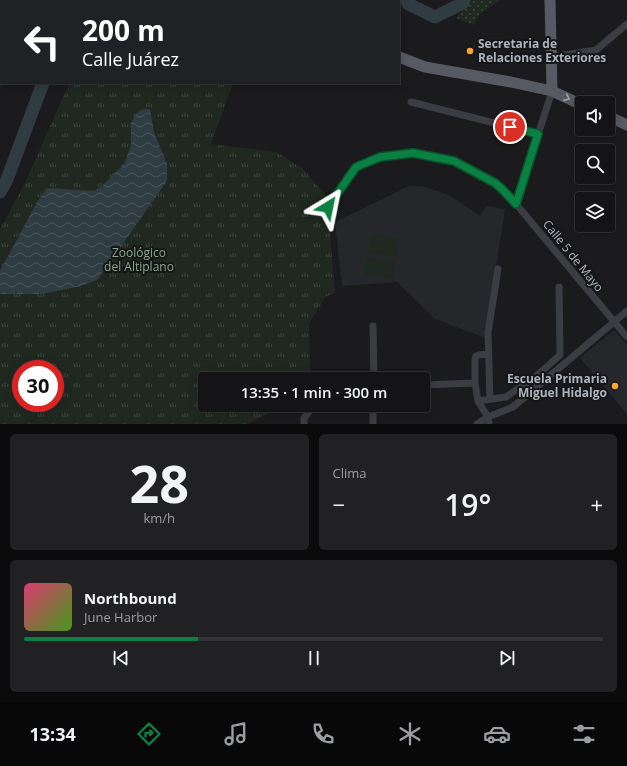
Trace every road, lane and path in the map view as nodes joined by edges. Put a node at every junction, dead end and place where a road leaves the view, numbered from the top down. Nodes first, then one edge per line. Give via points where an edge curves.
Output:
1 (550, 0) edge
2 (627, 24) edge
3 (400, 57) edge
4 (551, 57) junction
5 (552, 91) junction
6 (411, 102) dead end
7 (575, 102) edge
8 (615, 119) edge
9 (627, 125) edge
10 (538, 134) junction
11 (516, 204) junction
12 (328, 207) dead end
13 (498, 270) dead end
14 (559, 287) dead end
15 (627, 311) edge
16 (614, 322) junction
17 (373, 326) dead end
18 (627, 337) edge
19 (488, 354) junction
20 (374, 372) edge
21 (475, 383) junction
22 (430, 385) edge
23 (490, 399) junction
24 (478, 401) junction
25 (309, 412) edge
26 (373, 412) edge
27 (489, 421) edge
28 (304, 424) edge
29 (373, 424) edge
30 (477, 424) edge

1 - 4 main road
2 - 4 street via 596,50
3 - 5 main road via 425,67
4 - 5 main road
5 -> 7 main road
5 - 10 street
6 - 10 street
8 - 9 main road
10 - 11 street
11 - 12 street, Calle 5 de Mayo via 495,183 454,161 413,153 380,157 356,167
11 - 16 street, Calle 5 de Mayo
13 - 19 street via 488,333
14 - 23 street via 560,355 534,378 506,397
15 - 16 street
16 - 18 street, Calle 5 de Mayo
16 - 27 street via 513,407
17 - 20 street
19 - 21 street via 476,356
19 - 23 street
21 - 22 street
21 - 24 street
23 - 24 street
24 - 27 street
25 - 28 street via 304,418
26 - 29 street
27 - 30 street

